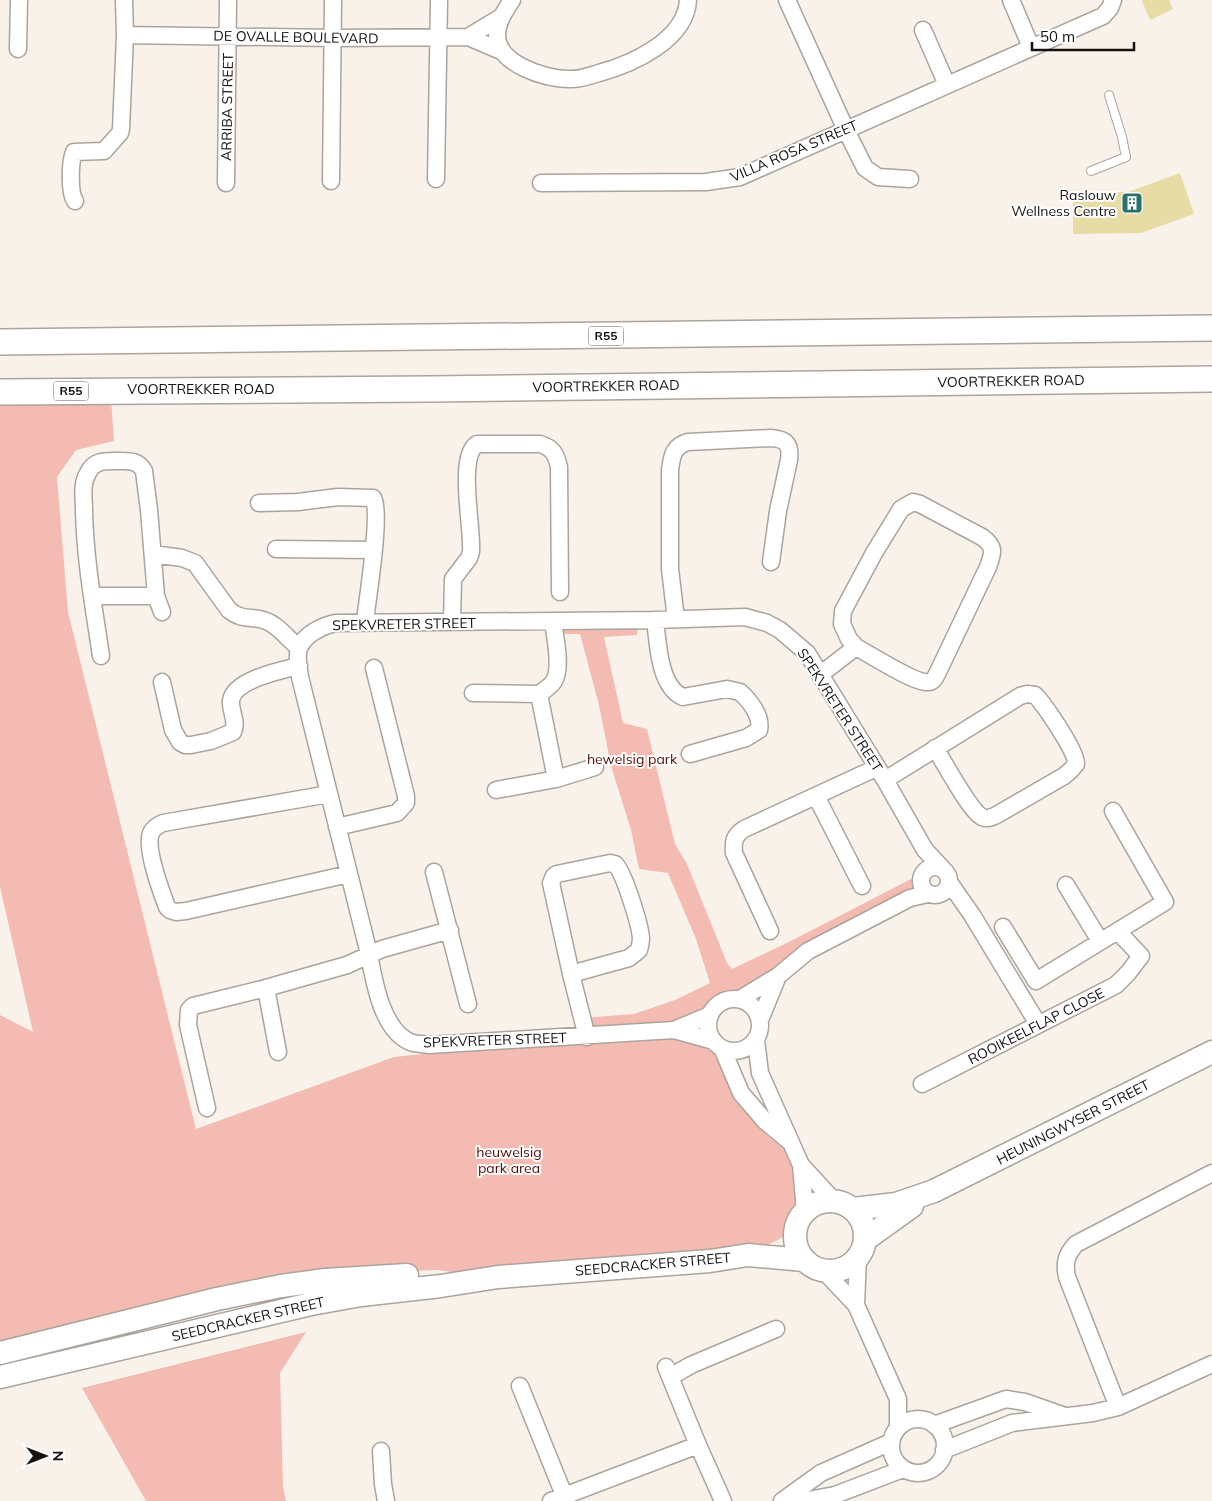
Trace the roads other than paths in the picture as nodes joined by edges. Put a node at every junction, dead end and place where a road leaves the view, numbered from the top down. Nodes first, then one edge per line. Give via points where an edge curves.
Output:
1 (19, 0) edge
2 (124, 0) edge
3 (228, 0) edge
4 (334, 0) edge
5 (440, 0) edge
6 (512, 0) edge
7 (688, 0) edge
8 (788, 0) edge
9 (1011, 0) edge
10 (1113, 0) edge
11 (502, 18) junction
12 (923, 30) dead end
13 (125, 35) junction
14 (228, 36) junction
15 (468, 37) junction
16 (334, 38) junction
17 (439, 38) junction
18 (1031, 47) junction
19 (18, 49) dead end
20 (501, 51) junction
21 (946, 84) junction
22 (1109, 95) dead end
23 (846, 130) junction
24 (1091, 171) dead end
25 (436, 179) dead end
26 (910, 179) dead end
27 (331, 181) dead end
28 (226, 183) dead end
29 (541, 183) dead end
30 (75, 201) dead end
31 (1212, 316) edge
32 (1212, 328) edge
33 (1072, 330) junction
34 (0, 342) edge
35 (1212, 379) edge
36 (0, 392) edge
37 (259, 503) dead end
38 (276, 548) dead end
39 (373, 550) junction
40 (153, 554) junction
41 (771, 562) dead end
42 (560, 592) dead end
43 (92, 596) junction
44 (156, 596) junction
45 (162, 612) dead end
46 (655, 620) junction
47 (676, 620) junction
48 (365, 622) junction
49 (452, 622) junction
50 (553, 622) junction
51 (856, 647) junction
52 (299, 648) junction
53 (101, 656) dead end
54 (299, 666) junction
55 (374, 668) dead end
56 (821, 674) junction
57 (162, 682) dead end
58 (473, 693) dead end
59 (540, 694) junction
60 (935, 748) junction
61 (690, 754) dead end
62 (595, 767) dead end
63 (881, 774) junction
64 (556, 778) junction
65 (496, 790) dead end
66 (329, 794) junction
67 (816, 796) junction
68 (1113, 811) dead end
69 (337, 827) junction
70 (434, 872) dead end
71 (349, 874) junction
72 (935, 882) junction
73 (1066, 885) dead end
74 (862, 886) dead end
75 (1003, 927) dead end
76 (450, 930) junction
77 (770, 931) dead end
78 (1120, 931) junction
79 (1100, 941) junction
80 (369, 954) junction
81 (571, 974) junction
82 (778, 976) junction
83 (266, 988) junction
84 (740, 999) junction
85 (468, 1004) dead end
86 (710, 1015) junction
87 (760, 1020) junction
88 (1038, 1024) junction
89 (674, 1030) junction
90 (587, 1036) junction
91 (756, 1040) junction
92 (720, 1046) junction
93 (278, 1052) dead end
94 (1212, 1052) edge
95 (760, 1073) junction
96 (922, 1084) dead end
97 (206, 1108) dead end
98 (790, 1142) junction
99 (801, 1165) junction
100 (1212, 1173) edge
101 (934, 1191) junction
102 (844, 1205) junction
103 (800, 1221) junction
104 (862, 1249) junction
105 (748, 1255) junction
106 (814, 1265) junction
107 (498, 1277) junction
108 (856, 1305) junction
109 (776, 1329) dead end
110 (0, 1353) edge
111 (1212, 1364) edge
112 (0, 1377) edge
113 (520, 1386) dead end
114 (898, 1400) junction
115 (1118, 1407) junction
116 (980, 1409) junction
117 (1067, 1416) junction
118 (929, 1422) junction
119 (991, 1433) junction
120 (895, 1435) junction
121 (698, 1445) junction
122 (944, 1450) junction
123 (381, 1451) dead end
124 (849, 1461) junction
125 (903, 1469) junction
126 (860, 1486) junction
127 (558, 1498) edge
128 (386, 1501) edge
129 (723, 1501) edge
130 (782, 1501) edge
131 (802, 1501) edge

1 - 19 street
2 - 13 street
3 - 14 street, ARRIBA STREET
4 - 16 street
5 - 17 street
6 - 11 street
7 - 20 street, DE OVALLE BOULEVARD via 681,21 650,52 632,62 590,76 568,79 546,76 523,67
8 - 23 street
9 - 18 street
10 - 18 street, VILLA ROSA STREET via 1103,16
11 - 15 street, DE OVALLE BOULEVARD
11 - 20 street via 497,36
12 - 21 street
13 - 14 street, DE OVALLE BOULEVARD
13 - 30 street via 120,133 104,151 74,152 71,175
14 - 16 street, DE OVALLE BOULEVARD
14 - 28 street, ARRIBA STREET
15 - 17 street, DE OVALLE BOULEVARD
15 - 20 street, DE OVALLE BOULEVARD
16 - 17 street, DE OVALLE BOULEVARD
16 - 27 street
17 - 25 street
18 - 21 street, VILLA ROSA STREET
21 - 23 street, VILLA ROSA STREET
22 - 24 lane via 1126,157
23 - 26 street via 871,174
23 - 29 street, VILLA ROSA STREET via 727,180
31 - 33 main road
32 - 33 main road, R55
33 - 34 main road, R55
35 - 36 main road, VOORTREKKER ROAD / R55
37 - 39 street via 371,497 376,503 377,525
38 - 39 street
39 - 48 street
40 - 43 street via 144,471 133,461 99,462 87,474 84,484 84,533
40 - 44 street
40 - 52 street via 195,563 236,616 268,621
41 - 47 street via 789,460 788,445 780,439 770,438 681,444 672,454 670,470 670,569
42 - 49 street via 559,467 556,454 540,444 477,444 468,456 471,552 453,579
43 - 44 street
43 - 53 street
44 - 45 street
46 - 47 street, SPEKVRETER STREET
46 - 50 street, SPEKVRETER STREET
46 - 61 street via 664,673 674,692 683,698 727,689 740,692 760,722 759,730 746,738
47 - 56 street, SPEKVRETER STREET via 745,617 767,623 800,646
48 - 49 street, SPEKVRETER STREET
48 - 52 street, SPEKVRETER STREET via 335,623 320,628
49 - 50 street, SPEKVRETER STREET
50 - 59 street via 557,674 554,682
51 - 51 street via 842,624 843,611 901,509 913,502 920,504 990,542 993,552 988,567 932,681 917,680
51 - 56 street
52 - 54 street, SPEKVRETER STREET
54 - 57 street via 244,684 232,697 233,732 191,745 185,745 176,737
54 - 66 street, SPEKVRETER STREET
55 - 69 street via 406,803 397,813
56 - 63 street, SPEKVRETER STREET
58 - 59 street
59 - 64 street
60 - 60 street via 974,810 983,818 992,818 1064,776 1076,764 1074,754 1045,707 1031,693 1020,696
60 - 63 street
62 - 64 street
63 - 67 street
63 - 72 street, SPEKVRETER STREET via 925,850
64 - 65 street
66 - 69 street, SPEKVRETER STREET
66 - 71 street via 163,823 152,831 152,856 167,907 176,912
67 - 74 street
67 - 77 street via 744,829 735,837 734,853
68 - 78 street via 1165,902
69 - 71 street, SPEKVRETER STREET
70 - 76 street
71 - 80 street, SPEKVRETER STREET
72 - 82 street via 808,951
72 - 88 street, SPEKVRETER STREET via 962,900
73 - 79 street
75 - 79 street via 1036,981
76 - 80 street
76 - 85 street
78 - 79 street
78 - 88 street, ROOIKEELFLAP CLOSE via 1140,956 1123,979 1109,990
80 - 83 street via 347,965
80 - 90 street, SPEKVRETER STREET via 376,989 387,1018 398,1033 413,1043 429,1045
81 - 81 street via 552,879 557,874 615,864 623,875 633,906 640,933 639,950 629,958
81 - 90 street
82 - 84 street
82 - 87 street
83 - 93 street
83 - 97 street via 198,1003 189,1010 188,1025
84 - 86 street via 722,1001
84 - 87 street via 753,1006
86 - 89 street, SPEKVRETER STREET
86 - 92 street via 708,1026
87 - 91 street
88 - 96 street, ROOIKEELFLAP CLOSE
89 - 90 street, SPEKVRETER STREET
89 - 92 street, SPEKVRETER STREET
91 - 92 street via 741,1050 730,1051
91 - 95 street
92 - 95 street
92 - 98 street via 741,1093 765,1121
94 - 101 street, HEUNINGWYSER STREET
95 - 98 street
98 - 99 street
99 - 102 street
99 - 103 street
100 - 115 street via 1076,1244 1066,1257 1067,1277
101 - 102 street, HEUNINGWYSER STREET via 896,1204
101 - 104 street, HEUNINGWYSER STREET
102 - 103 street via 824,1201 813,1205
102 - 104 street via 861,1217 865,1230
103 - 105 street, SEEDCRACKER STREET
103 - 106 street via 796,1244 800,1254
104 - 106 street via 843,1270 830,1272
104 - 108 street
105 - 106 street, SEEDCRACKER STREET
105 - 107 street, SEEDCRACKER STREET via 710,1261
106 - 108 street
107 - 110 street, SEEDCRACKER STREET via 390,1276 300,1283
107 - 112 street, SEEDCRACKER STREET via 361,1294 311,1304
108 - 114 street
109 - 121 street via 668,1372
111 - 115 street
113 - 127 street
114 - 118 street
114 - 120 street
115 - 117 street
116 - 117 street via 999,1400 1012,1399
116 - 118 street
116 - 119 street
117 - 119 street via 1020,1422
118 - 120 street via 906,1422
118 - 122 street via 942,1436
119 - 122 street
120 - 124 street
120 - 125 street via 893,1457
121 - 127 street
121 - 129 street
122 - 125 street via 939,1462 929,1471 916,1473
123 - 128 street
124 - 126 street
124 - 130 street via 815,1477
125 - 126 street
126 - 131 street

